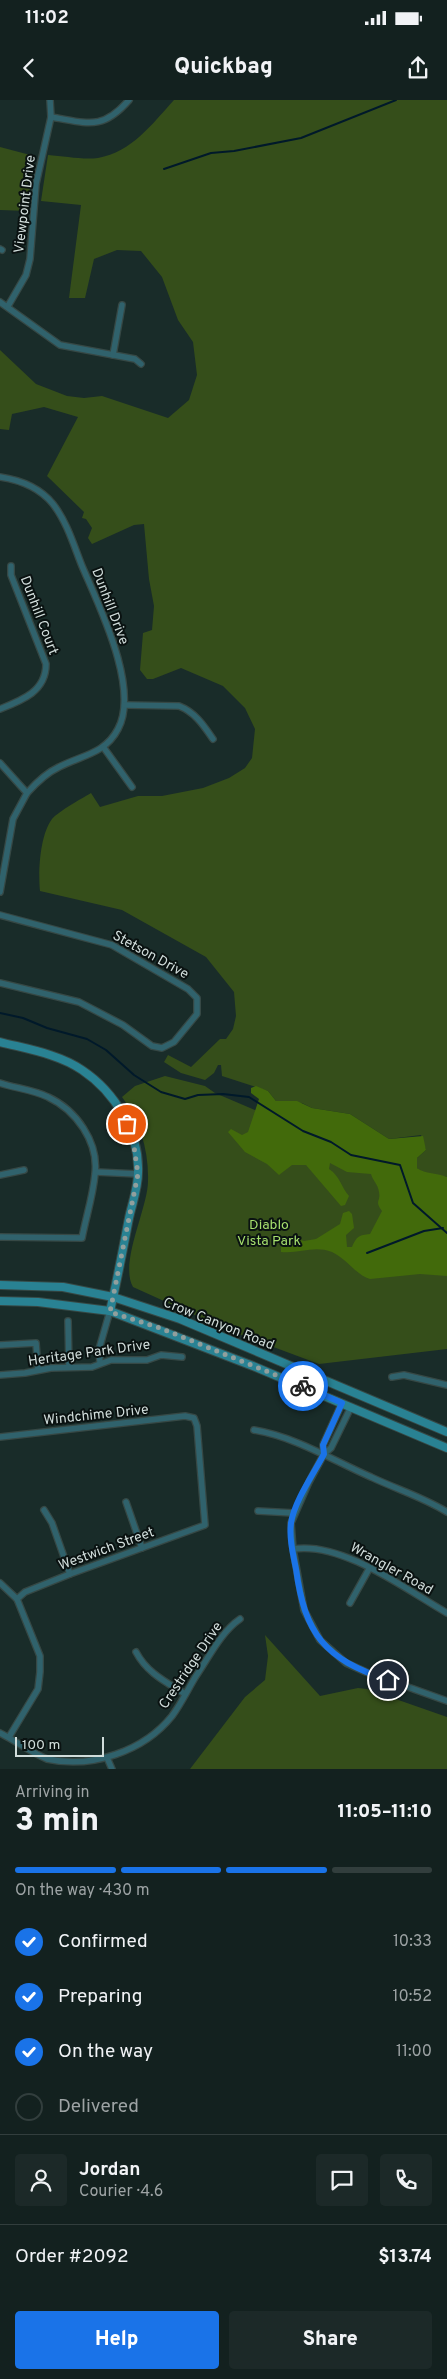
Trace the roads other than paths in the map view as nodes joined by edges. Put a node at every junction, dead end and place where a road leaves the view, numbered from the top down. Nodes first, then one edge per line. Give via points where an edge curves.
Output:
1 (50, 100) edge
2 (129, 100) edge
3 (51, 117) junction
4 (0, 302) edge
5 (122, 305) dead end
6 (8, 306) junction
7 (113, 355) junction
8 (141, 364) dead end
9 (0, 477) edge
10 (11, 566) dead end
11 (125, 705) junction
12 (0, 709) edge
13 (213, 739) dead end
14 (104, 748) junction
15 (0, 762) edge
16 (132, 787) dead end
17 (26, 793) junction
18 (0, 892) edge
19 (0, 916) edge
20 (0, 984) edge
21 (0, 1042) edge
22 (0, 1083) edge
23 (24, 1170) dead end
24 (96, 1172) junction
25 (138, 1174) junction
26 (0, 1175) edge
27 (0, 1237) edge
28 (0, 1285) edge
29 (113, 1297) junction
30 (0, 1301) edge
31 (110, 1312) junction
32 (68, 1321) dead end
33 (0, 1345) edge
34 (182, 1357) dead end
35 (100, 1362) junction
36 (69, 1366) junction
37 (38, 1370) junction
38 (0, 1375) edge
39 (392, 1377) dead end
40 (447, 1385) edge
41 (342, 1403) junction
42 (350, 1407) junction
43 (254, 1430) dead end
44 (447, 1432) edge
45 (0, 1437) edge
46 (447, 1448) edge
47 (324, 1454) junction
48 (126, 1502) dead end
49 (44, 1510) dead end
50 (258, 1511) dead end
51 (447, 1512) edge
52 (294, 1513) junction
53 (205, 1525) joint
54 (142, 1548) junction
55 (292, 1549) junction
56 (369, 1569) junction
57 (70, 1574) junction
58 (0, 1583) edge
59 (17, 1599) junction
60 (350, 1603) dead end
61 (447, 1613) edge
62 (240, 1619) dead end
63 (136, 1652) dead end
64 (185, 1694) junction
65 (447, 1701) edge
66 (0, 1733) edge
67 (8, 1737) junction
68 (108, 1760) junction
69 (112, 1769) edge

1 - 3 street, Viewpoint Drive
2 - 3 street via 103,122
3 - 6 street, Viewpoint Drive via 36,184 30,259 26,275
4 - 6 street
5 - 7 street
6 - 7 street via 60,345
7 - 8 street via 135,359
9 - 11 street, Dunhill Drive via 31,486 58,512 110,631
10 - 12 street, Dunhill Court via 11,575 46,664 46,676 30,695
11 - 13 street via 188,709
11 - 14 street, Dunhill Drive via 118,729
14 - 16 street
14 - 17 street via 58,767
15 - 17 street
17 - 18 street via 13,819
19 - 20 street, Stetson Drive via 112,944 188,989 197,998 197,1014 174,1042 162,1048 152,1046 123,1025 79,1002
21 - 25 main road via 64,1060 98,1082 116,1103 127,1124
22 - 24 street via 48,1097 69,1110 93,1148
23 - 26 street
24 - 25 street
24 - 27 street via 82,1238
25 - 29 main road
28 - 29 main road, Crow Canyon Road via 64,1287
29 - 31 main road
29 - 44 main road, Crow Canyon Road via 180,1319
30 - 31 main road, Crow Canyon Road via 38,1302
31 - 35 street via 100,1349
31 - 41 main road, Crow Canyon Road via 185,1338
32 - 36 street
33 - 37 street via 36,1343
34 - 35 street, Heritage Park Drive via 169,1354 147,1360
35 - 36 street, Heritage Park Drive via 82,1368
36 - 37 street, Heritage Park Drive
37 - 38 street, Heritage Park Drive
39 - 40 street via 404,1376
41 - 42 main road, Crow Canyon Road
41 - 47 street via 323,1445
42 - 46 main road, Crow Canyon Road
42 - 47 street via 331,1448
43 - 47 street
45 - 53 street, Windchime Drive via 185,1416 194,1418
47 - 51 street
47 - 52 street
48 - 54 street
49 - 57 street via 52,1523
50 - 52 street
52 - 55 street
53 - 54 street, Westwich Street
54 - 57 street, Westwich Street
55 - 56 street, Wrangler Road via 332,1551
55 - 65 street via 304,1610 310,1625 332,1652 361,1670
56 - 60 street
56 - 61 street, Wrangler Road
57 - 59 street, Westwich Street
58 - 59 street
59 - 67 street via 40,1656 40,1672 38,1688
62 - 64 street, Crestridge Drive via 232,1625
63 - 64 street via 142,1664 158,1678
64 - 68 street, Crestridge Drive via 172,1715 151,1737
66 - 67 street, Crestridge Drive
67 - 68 street, Crestridge Drive via 49,1760 71,1764
68 - 69 street

